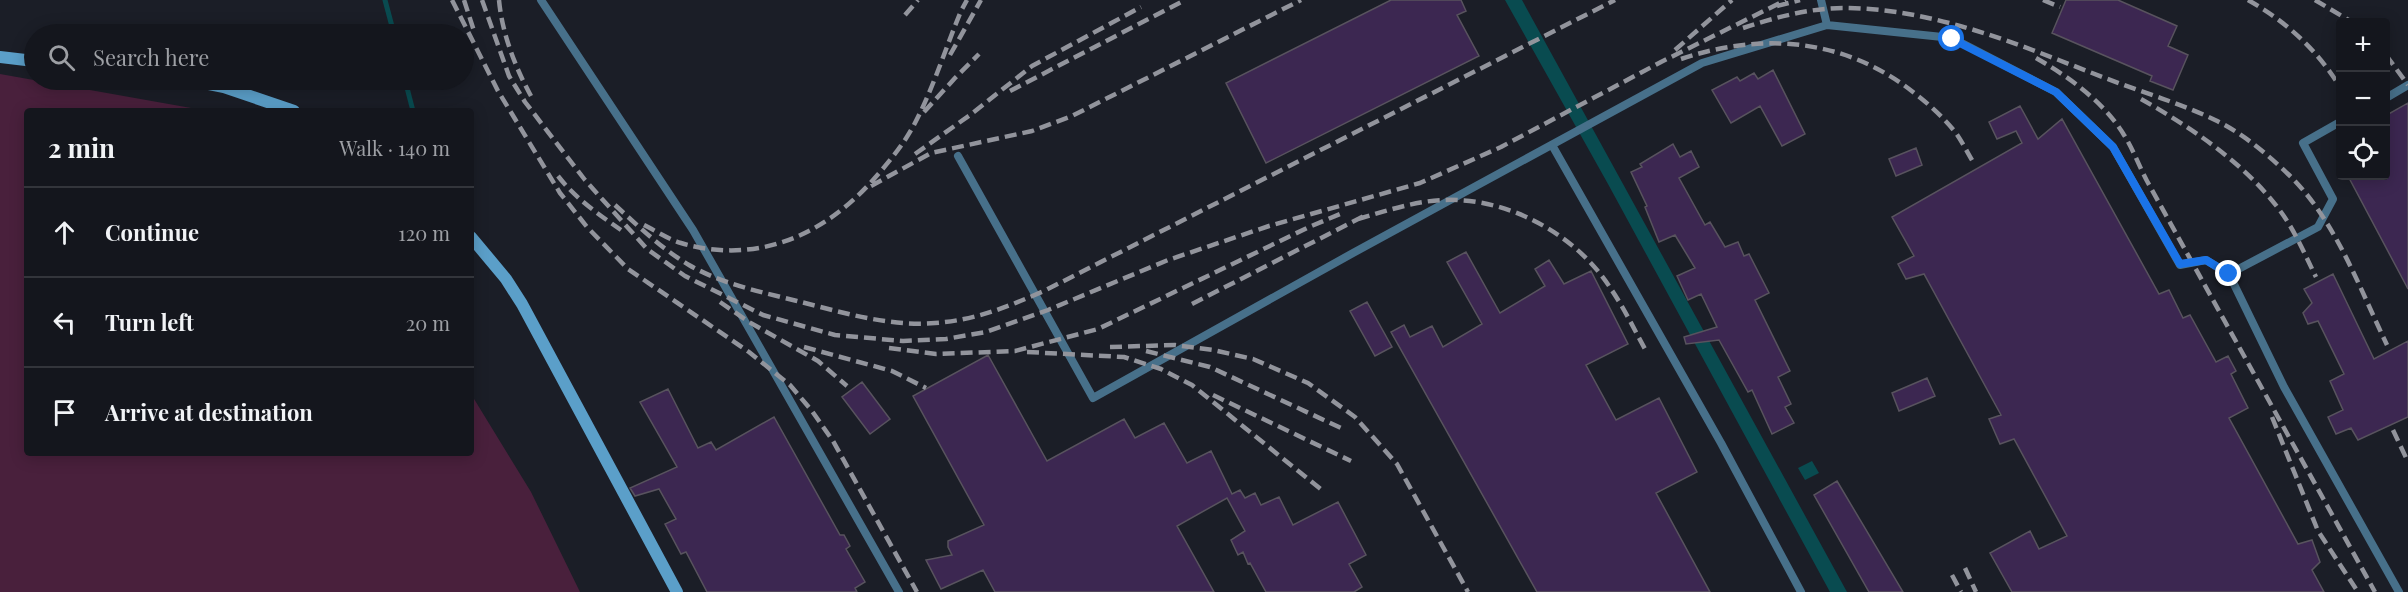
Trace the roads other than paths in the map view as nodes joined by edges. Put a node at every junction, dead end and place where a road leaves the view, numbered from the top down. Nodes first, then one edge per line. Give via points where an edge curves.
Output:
1 (541, 0) edge
2 (1821, 0) edge
3 (1827, 25) junction
4 (0, 57) edge
5 (24, 60) edge
6 (2408, 85) edge
7 (233, 90) edge
8 (2390, 95) edge
9 (285, 108) edge
10 (2336, 124) edge
11 (1552, 145) junction
12 (958, 156) dead end
13 (474, 241) edge
14 (2229, 274) junction
15 (677, 592) edge
16 (899, 592) edge
17 (1801, 592) edge
18 (2399, 592) edge

1 - 16 lane via 693,230
2 - 3 lane
3 - 11 lane via 1702,63
3 - 14 lane via 1952,39 2056,92 2113,147 2180,264 2206,260
4 - 5 street
6 - 8 lane
7 - 9 street
10 - 14 lane via 2303,143 2333,199 2318,227
11 - 12 lane via 1093,398
11 - 17 lane
13 - 15 street via 522,304
14 - 18 lane via 2284,387

